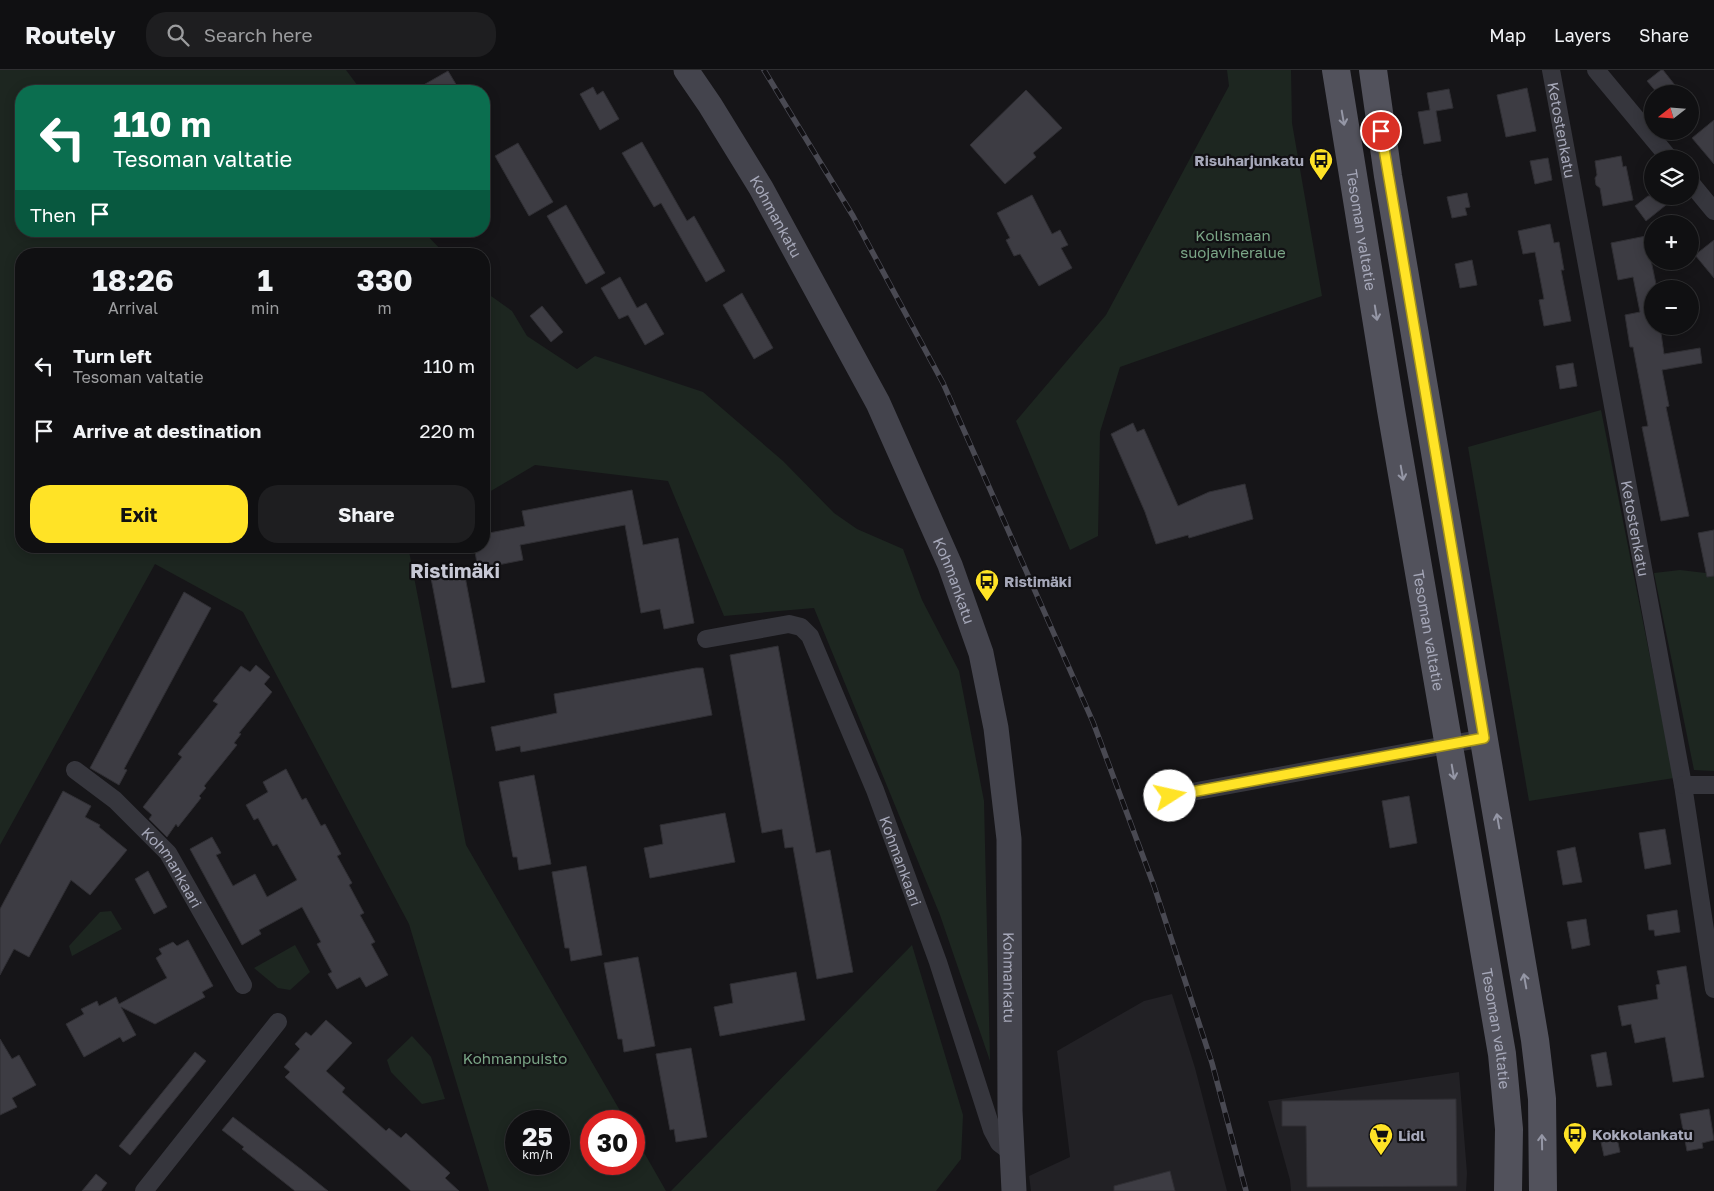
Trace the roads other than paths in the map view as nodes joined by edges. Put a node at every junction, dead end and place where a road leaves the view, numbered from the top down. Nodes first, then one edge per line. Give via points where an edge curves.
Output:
1 (686, 70) edge
2 (1336, 70) edge
3 (1373, 70) edge
4 (1551, 70) edge
5 (1596, 70) edge
6 (1663, 150) edge
7 (1699, 193) edge
8 (1714, 212) edge
9 (706, 639) dead end
10 (1484, 738) junction
11 (1449, 745) junction
12 (75, 770) dead end
13 (1683, 785) junction
14 (1714, 785) edge
15 (1170, 796) dead end
16 (243, 985) dead end
17 (1714, 989) edge
18 (278, 1022) dead end
19 (1011, 1152) junction
20 (144, 1191) edge
21 (1014, 1191) edge
22 (1508, 1191) edge
23 (1543, 1191) edge

1 - 19 street, Kohmankatu via 761,188 878,403 944,549 981,653 996,728 1009,839
2 -> 11 main road, Tesoman valtatie
3 - 10 main road via 1388,176
4 - 13 street, Ketostenkatu
5 - 6 street
7 - 8 street
9 - 19 street, Kohmankaari via 789,624 801,627 810,636 875,790 938,962 992,1130 999,1144
10 - 11 street
23 -> 10 main road via 1542,1099 1535,1040
11 - 15 street
11 -> 22 main road, Tesoman valtatie via 1502,1054 1509,1129
12 - 16 street, Kohmankaari via 115,800 168,853
13 - 14 street
13 - 17 street, Ketostenkatu
18 - 20 street
19 - 21 street

